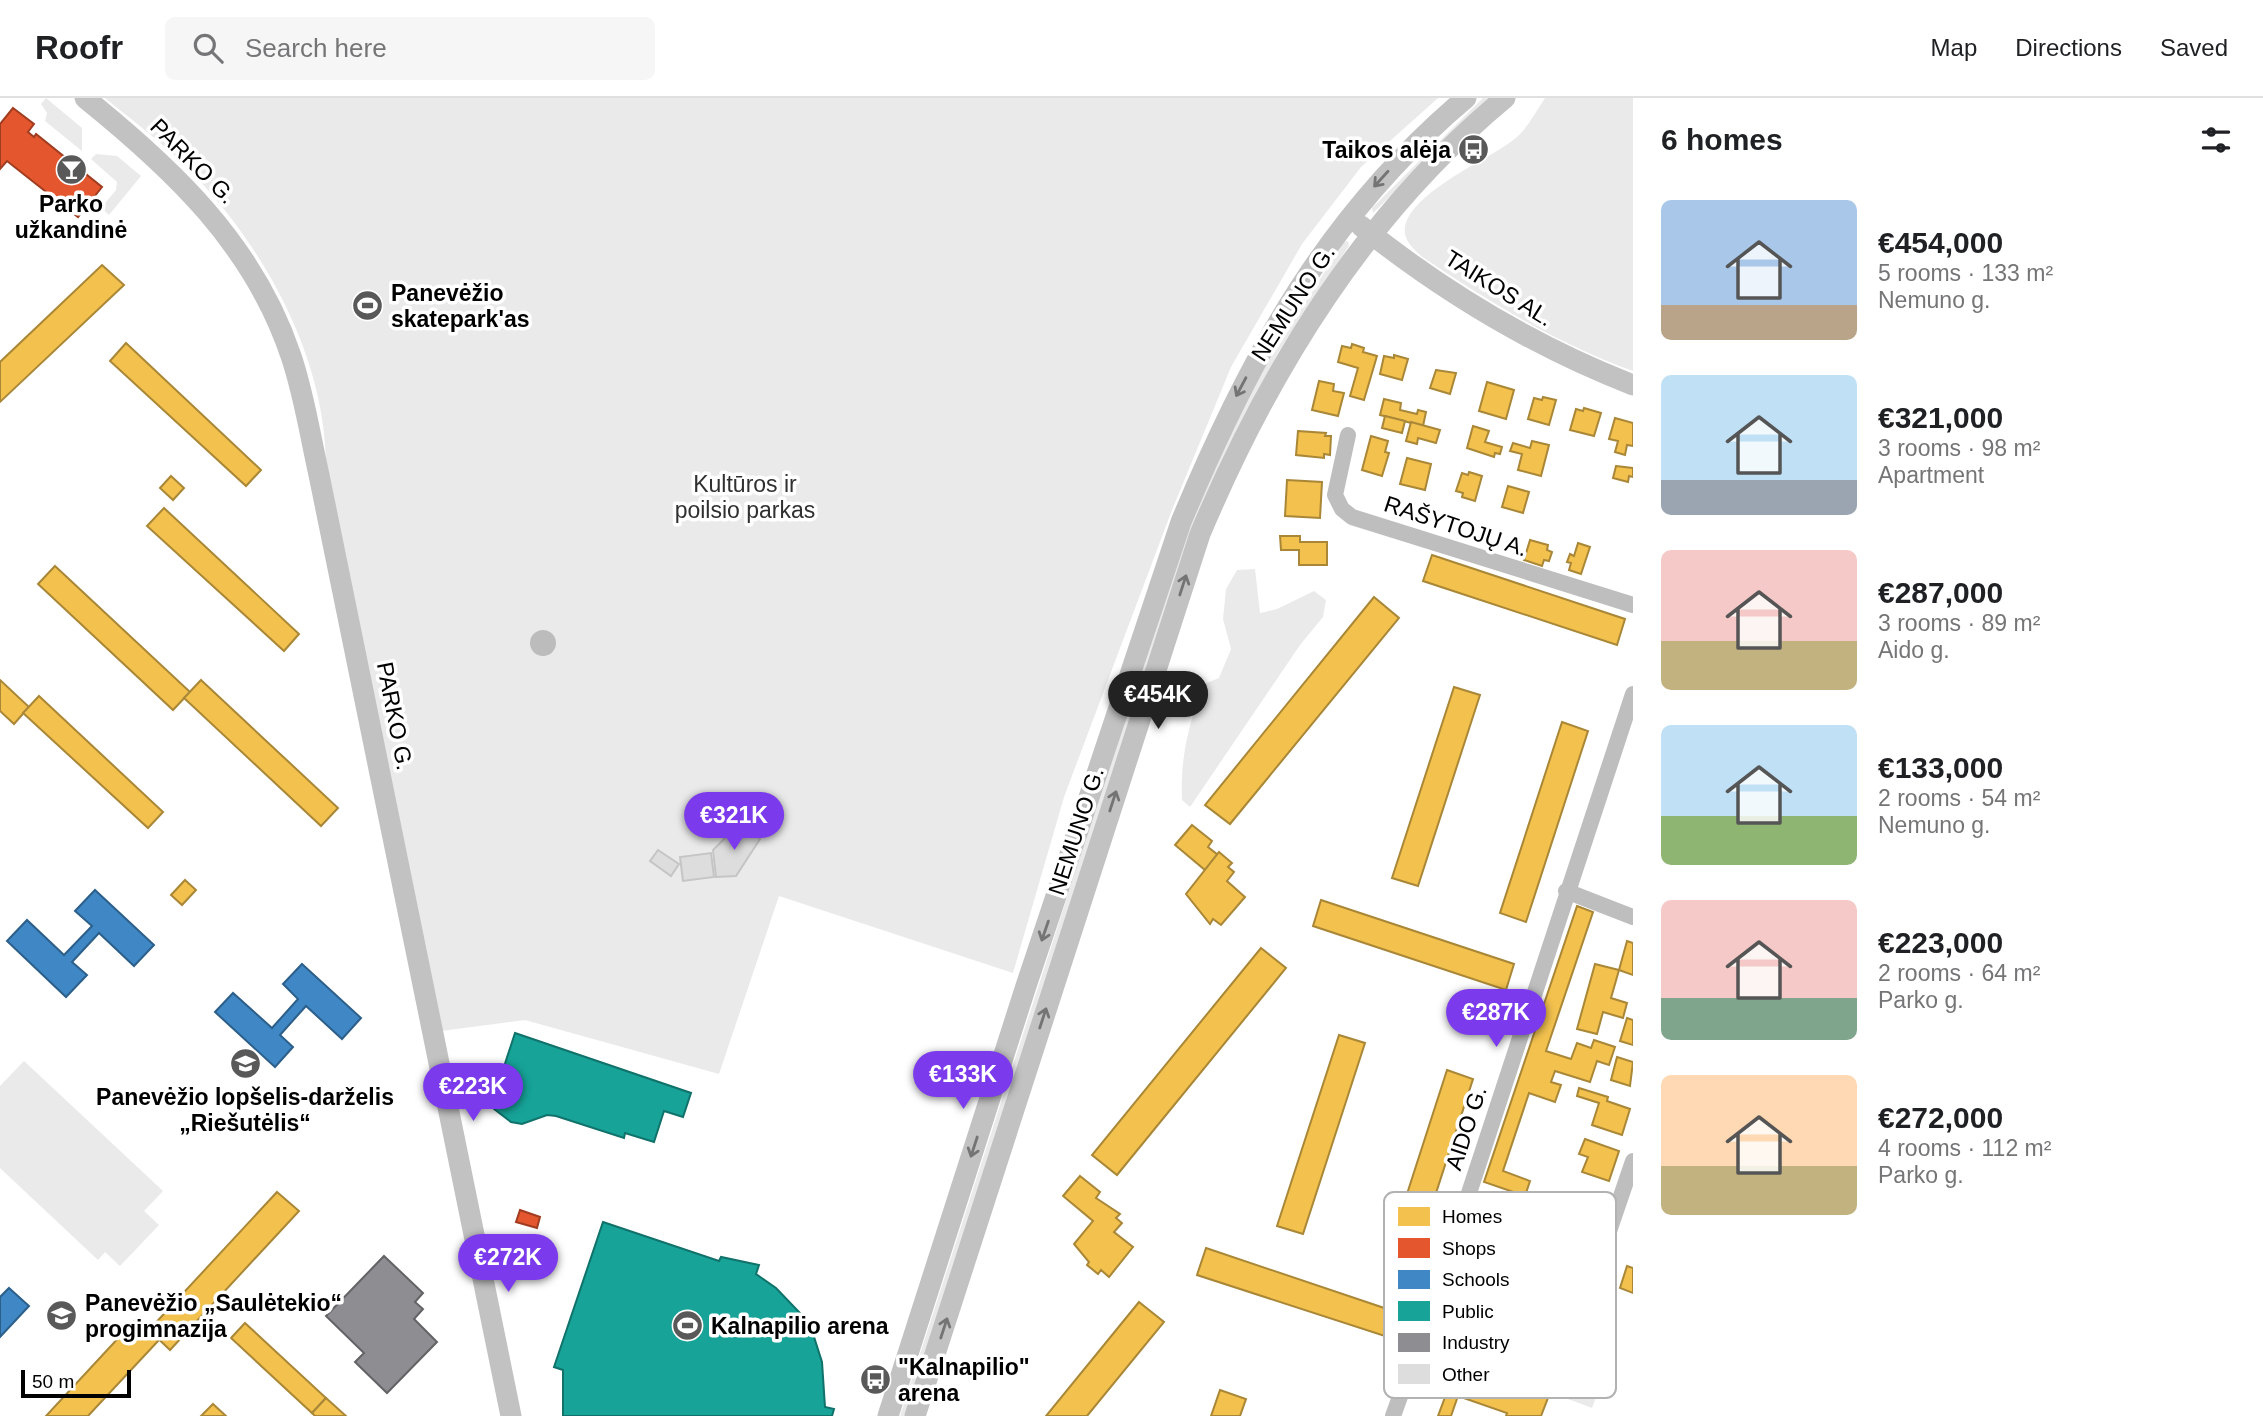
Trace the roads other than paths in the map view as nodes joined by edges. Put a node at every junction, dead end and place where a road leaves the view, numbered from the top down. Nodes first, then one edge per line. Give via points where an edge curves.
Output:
1 (85, 98) edge
2 (1466, 98) edge
3 (1505, 98) edge
4 (1349, 216) junction
5 (1371, 234) junction
6 (1633, 385) edge
7 (1348, 435) dead end
8 (1633, 605) edge
9 (1633, 694) edge
10 (1566, 891) junction
11 (1633, 917) edge
12 (1633, 1161) edge
13 (1469, 1192) edge
14 (1616, 1211) edge
15 (1399, 1398) edge
16 (511, 1416) edge
17 (888, 1416) edge
18 (915, 1416) edge
19 (1393, 1416) edge

1 - 16 main road, PARKO G. via 164,163 215,218 254,276 290,353 319,475
2 -> 4 main road, NEMUNO G. via 1400,158
3 - 5 main road, NEMUNO G. via 1476,122
4 - 5 main road, TAIKOS AL.
4 -> 17 main road, NEMUNO G. via 1245,378 1181,522
5 - 6 main road, TAIKOS AL. via 1493,319 1550,351
18 -> 5 main road, NEMUNO G. via 1199,534 1263,399 1312,317
7 - 8 street, RAŠYTOJŲ A. via 1335,495 1352,517
9 - 10 street, AIDO G.
10 - 11 street
10 - 13 street, AIDO G.
12 - 14 street
15 - 19 street, AIDO G.

